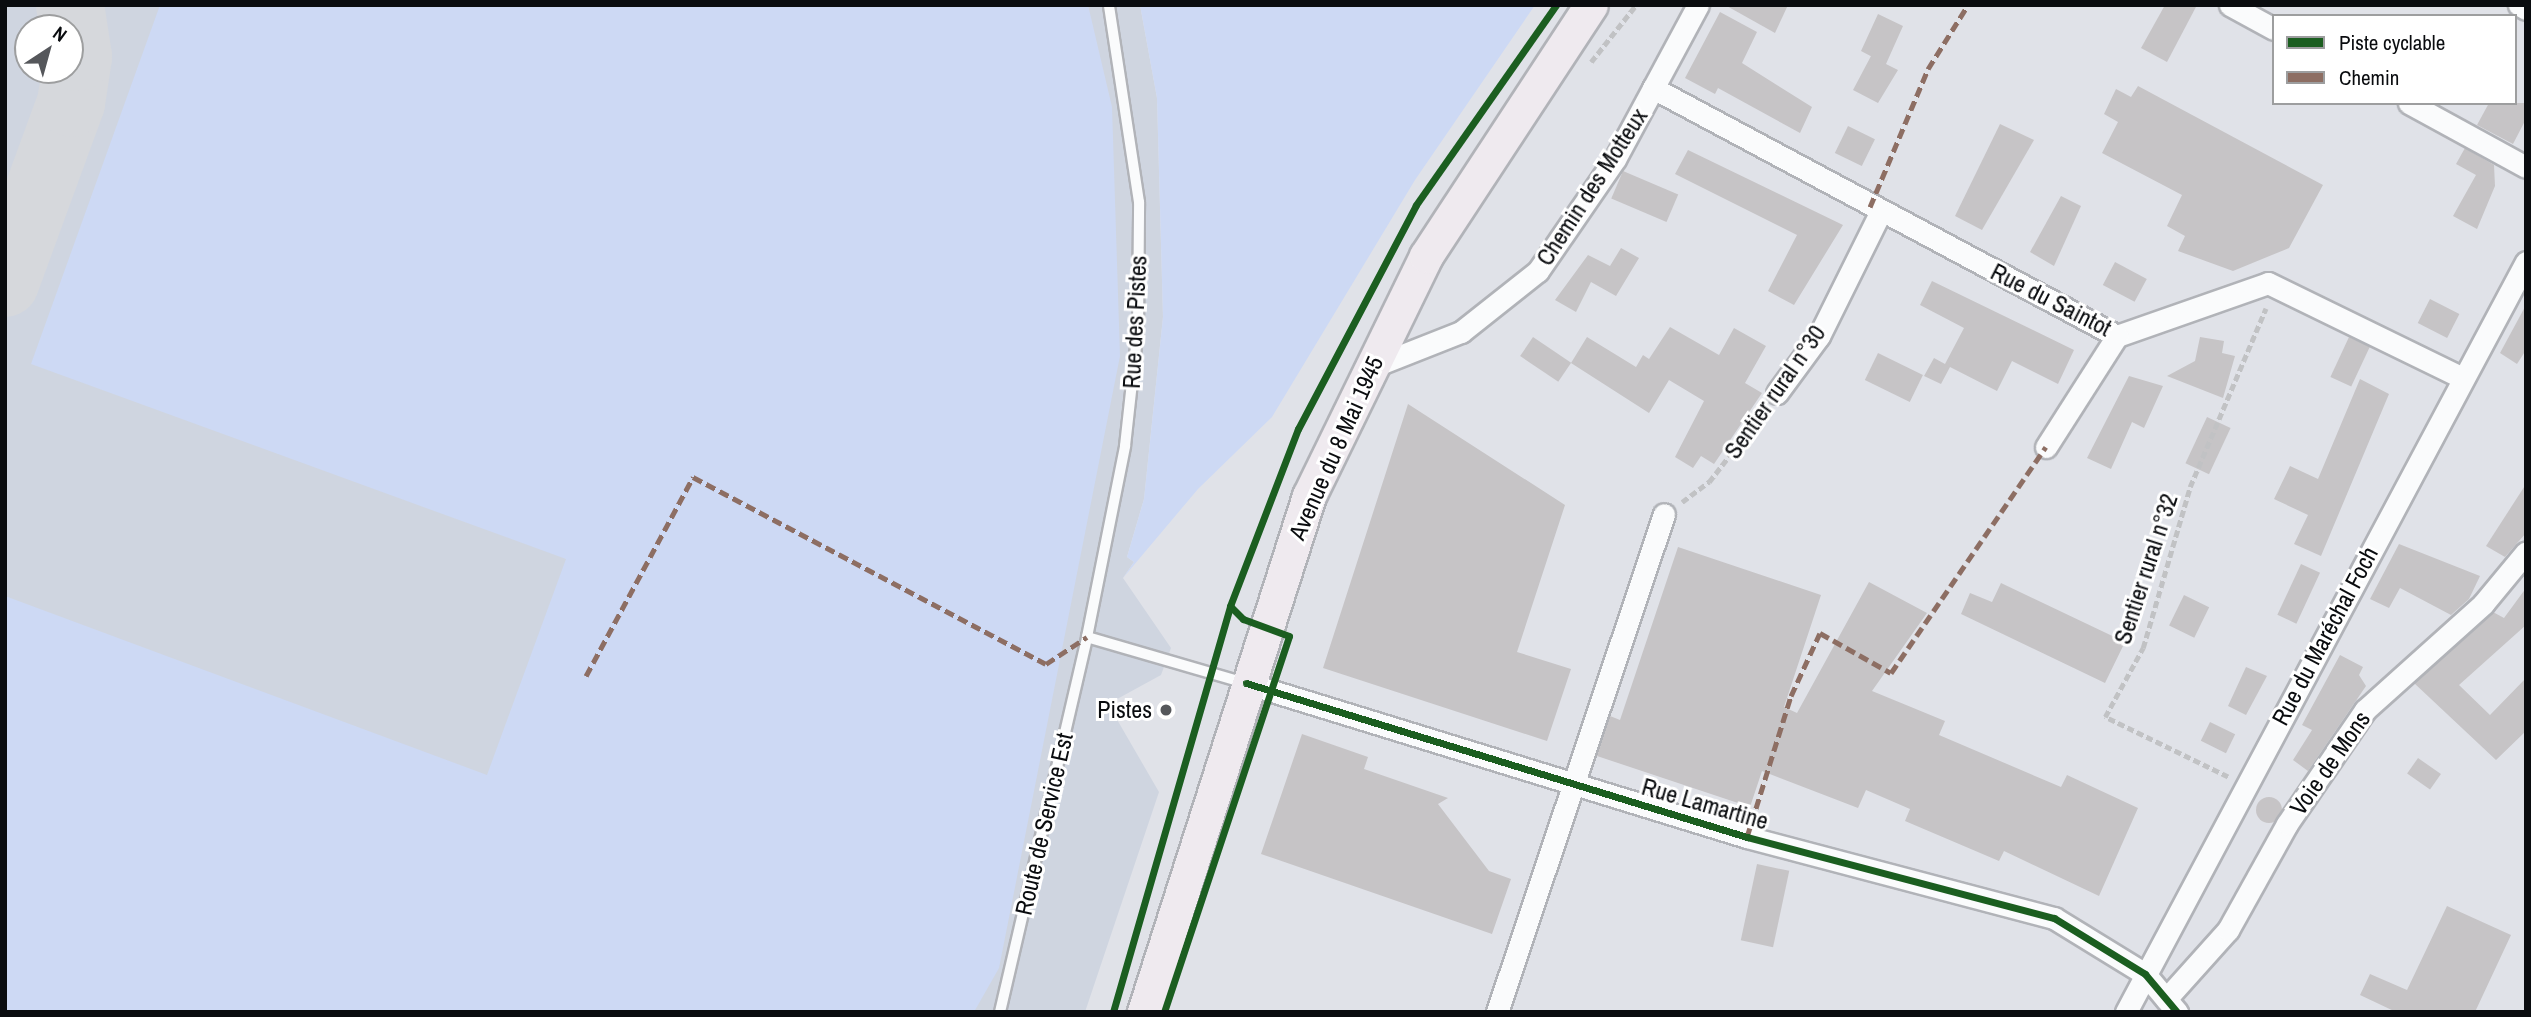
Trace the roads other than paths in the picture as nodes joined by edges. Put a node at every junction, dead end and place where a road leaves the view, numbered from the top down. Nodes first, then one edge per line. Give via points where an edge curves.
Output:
1 (1109, 5) edge
2 (1591, 5) edge
3 (1698, 5) edge
4 (2230, 5) edge
5 (2518, 5) edge
6 (2526, 9) edge
7 (2272, 28) edge
8 (1653, 88) junction
9 (2413, 105) edge
10 (2526, 167) edge
11 (1880, 213) junction
12 (2526, 262) edge
13 (2116, 336) junction
14 (1372, 367) junction
15 (2463, 378) junction
16 (1777, 393) road end
17 (2046, 447) dead end
18 (1664, 514) road end
19 (2526, 552) edge
20 (1087, 637) junction
21 (1246, 683) junction
22 (1569, 783) junction
23 (2145, 974) junction
24 (2172, 1005) edge
25 (1000, 1012) edge
26 (1144, 1012) edge
27 (1497, 1012) edge
28 (2126, 1012) edge

1 - 20 lane, Rue des Pistes via 1139,202 1138,329 1125,446
2 - 14 main road, Avenue du 8 Mai 1945 via 1426,256
3 - 8 street, Chemin des Motteux
4 - 7 street
5 - 6 street
8 - 11 street, Rue du Saintot
8 - 14 street, Chemin des Motteux via 1615,159 1538,271 1461,331
9 - 10 street
11 - 13 street, Rue du Saintot
11 - 16 street, Sentier rural n°30 via 1819,336
12 - 15 street, Rue du Maréchal Foch
13 - 15 street, Rue du Saintot via 2268,283
13 - 17 street
14 - 21 main road, Avenue du 8 Mai 1945 via 1309,496
15 - 23 street, Rue du Maréchal Foch
18 - 22 street
19 - 24 street, Voie de Mons via 2483,604 2365,710 2287,824 2228,930
20 - 21 lane
20 - 25 lane, Route de Service Est
21 - 22 street, Rue Lamartine
21 - 26 main road, Avenue du 8 Mai 1945
22 - 23 street, Rue Lamartine via 2054,919
22 - 27 street via 1542,890
23 - 24 street, Rue Lamartine
23 - 28 street, Rue du Maréchal Foch

